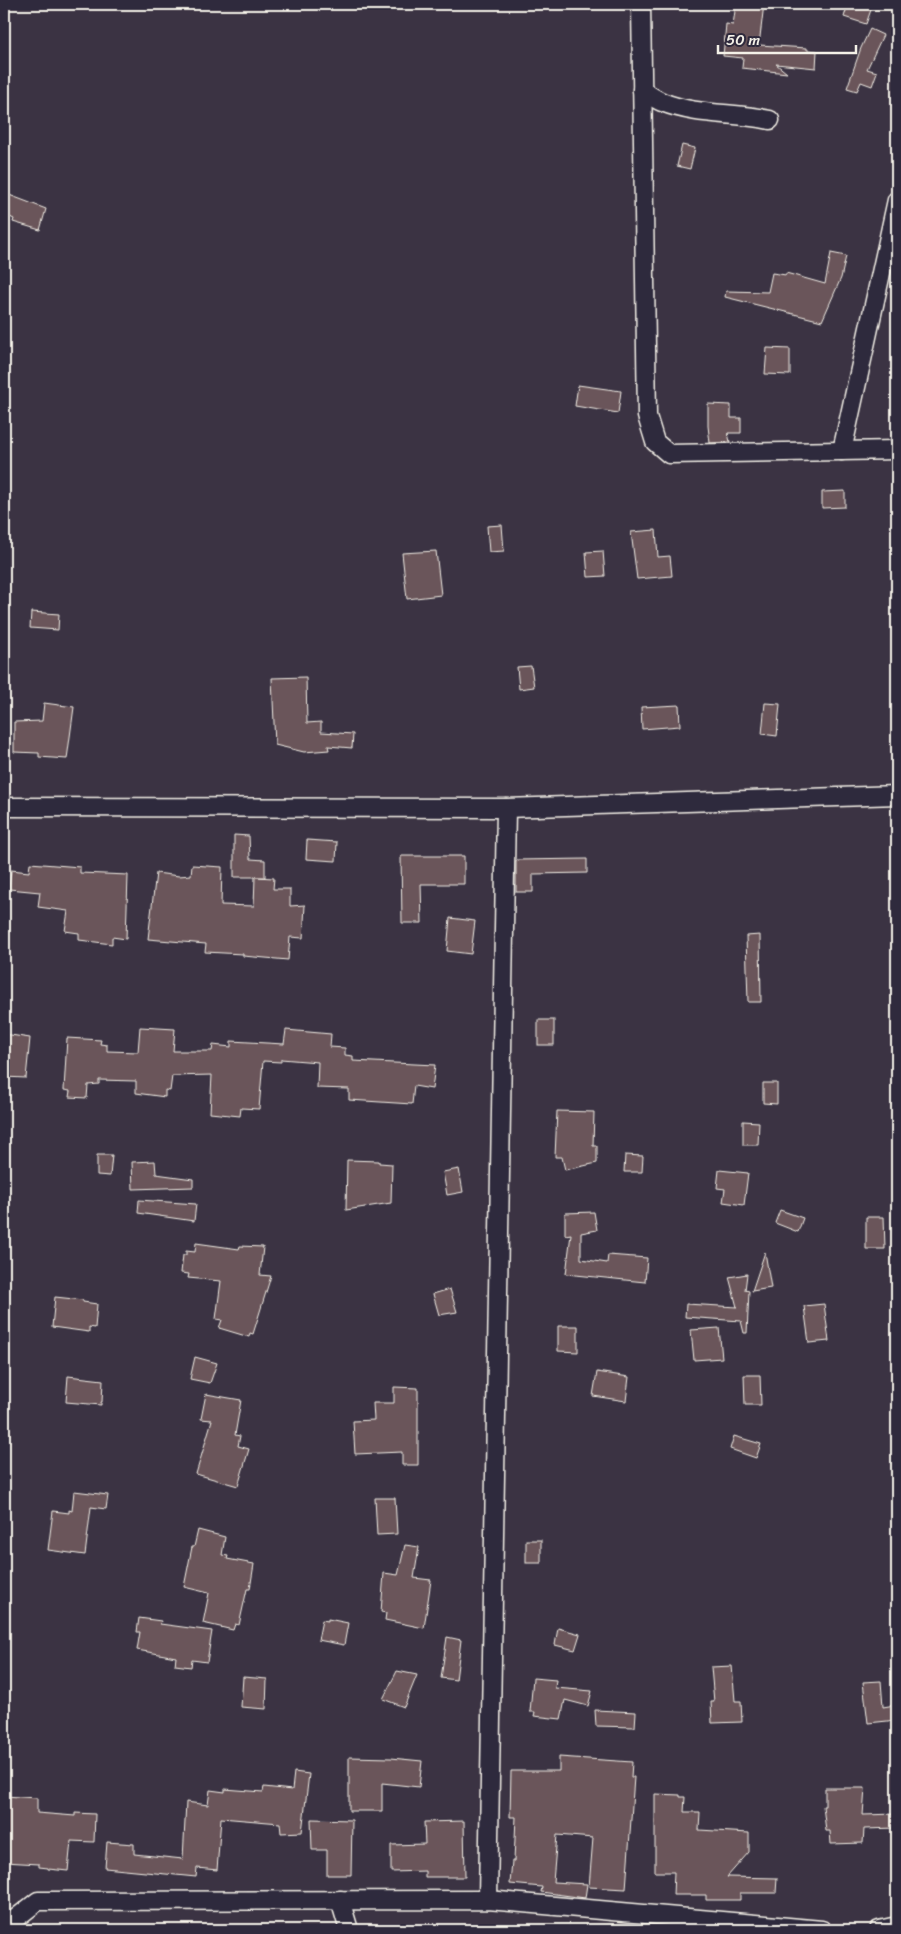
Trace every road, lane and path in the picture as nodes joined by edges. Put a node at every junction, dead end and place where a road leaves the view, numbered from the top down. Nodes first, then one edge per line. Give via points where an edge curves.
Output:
1 (641, 4) edge
2 (642, 90) junction
3 (770, 120) dead end
4 (897, 200) edge
5 (897, 450) edge
6 (842, 451) junction
7 (897, 795) edge
8 (4, 807) edge
9 (506, 808) junction
10 (340, 1900) junction
11 (488, 1900) junction
12 (11, 1923) edge
13 (897, 1926) edge
14 (751, 1927) edge
15 (790, 1929) edge
16 (349, 1930) edge
17 (822, 1930) edge
18 (879, 1930) edge

1 - 2 street
2 - 3 street via 662,102 698,112
2 - 6 street via 647,416 655,442 669,454
4 - 6 street
5 - 6 street
7 - 9 street
8 - 9 street
9 - 11 street
10 - 11 street
10 - 12 street via 38,1901
10 - 16 street
11 - 14 street
13 - 18 street
14 - 15 street
15 - 17 street

